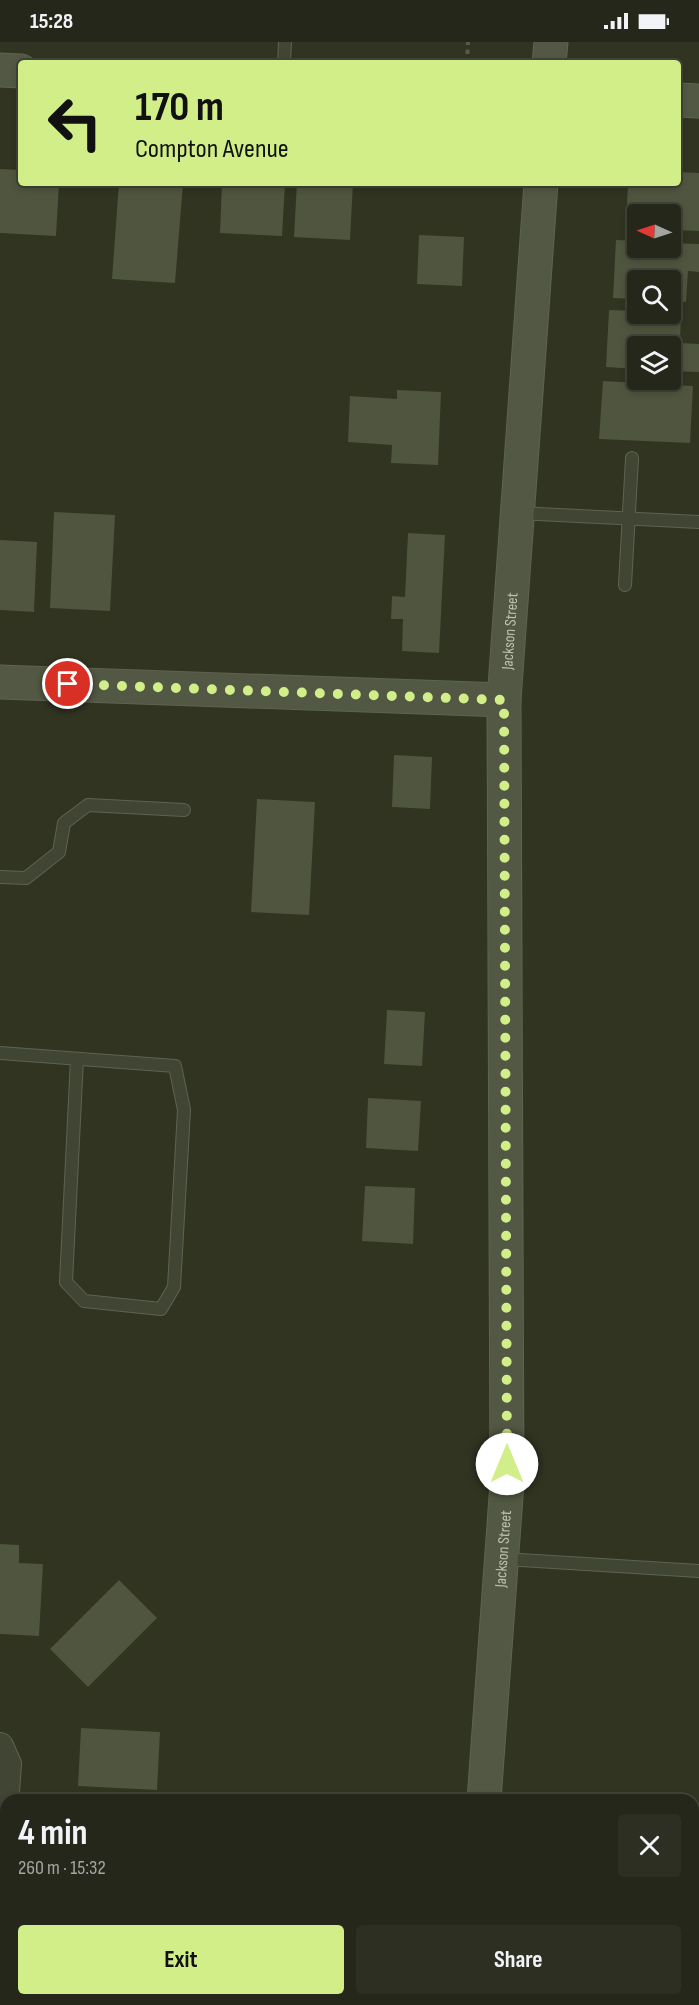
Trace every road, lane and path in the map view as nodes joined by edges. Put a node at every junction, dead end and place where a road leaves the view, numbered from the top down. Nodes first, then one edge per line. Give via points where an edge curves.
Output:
1 (285, 42) edge
2 (468, 42) edge
3 (551, 42) edge
4 (284, 60) edge
5 (467, 60) edge
6 (549, 60) edge
7 (0, 70) edge
8 (18, 71) edge
9 (681, 100) edge
10 (699, 101) edge
11 (541, 186) edge
12 (632, 458) dead end
13 (517, 513) junction
14 (629, 519) junction
15 (699, 522) edge
16 (626, 585) dead end
17 (0, 682) edge
18 (504, 700) junction
19 (184, 810) dead end
20 (0, 877) edge
21 (0, 1053) edge
22 (77, 1059) junction
23 (502, 1559) junction
24 (699, 1571) edge
25 (0, 1746) edge
26 (7, 1794) edge
27 (484, 1794) edge

1 - 4 lane
2 - 5 path
3 - 6 street
7 - 8 street
9 - 10 street
11 - 13 street, Jackson Street
12 - 14 lane
13 - 14 lane
13 - 18 street, Jackson Street
14 - 15 lane
14 - 16 lane
17 - 18 street
18 - 23 street, Jackson Street via 507,1483
19 - 20 lane via 88,805 64,822 59,852 26,878
21 - 22 lane
22 - 22 lane via 175,1066 184,1110 174,1287 161,1309 84,1301 66,1282
23 - 24 lane
23 - 27 street, Jackson Street
25 - 26 street via 9,1764

